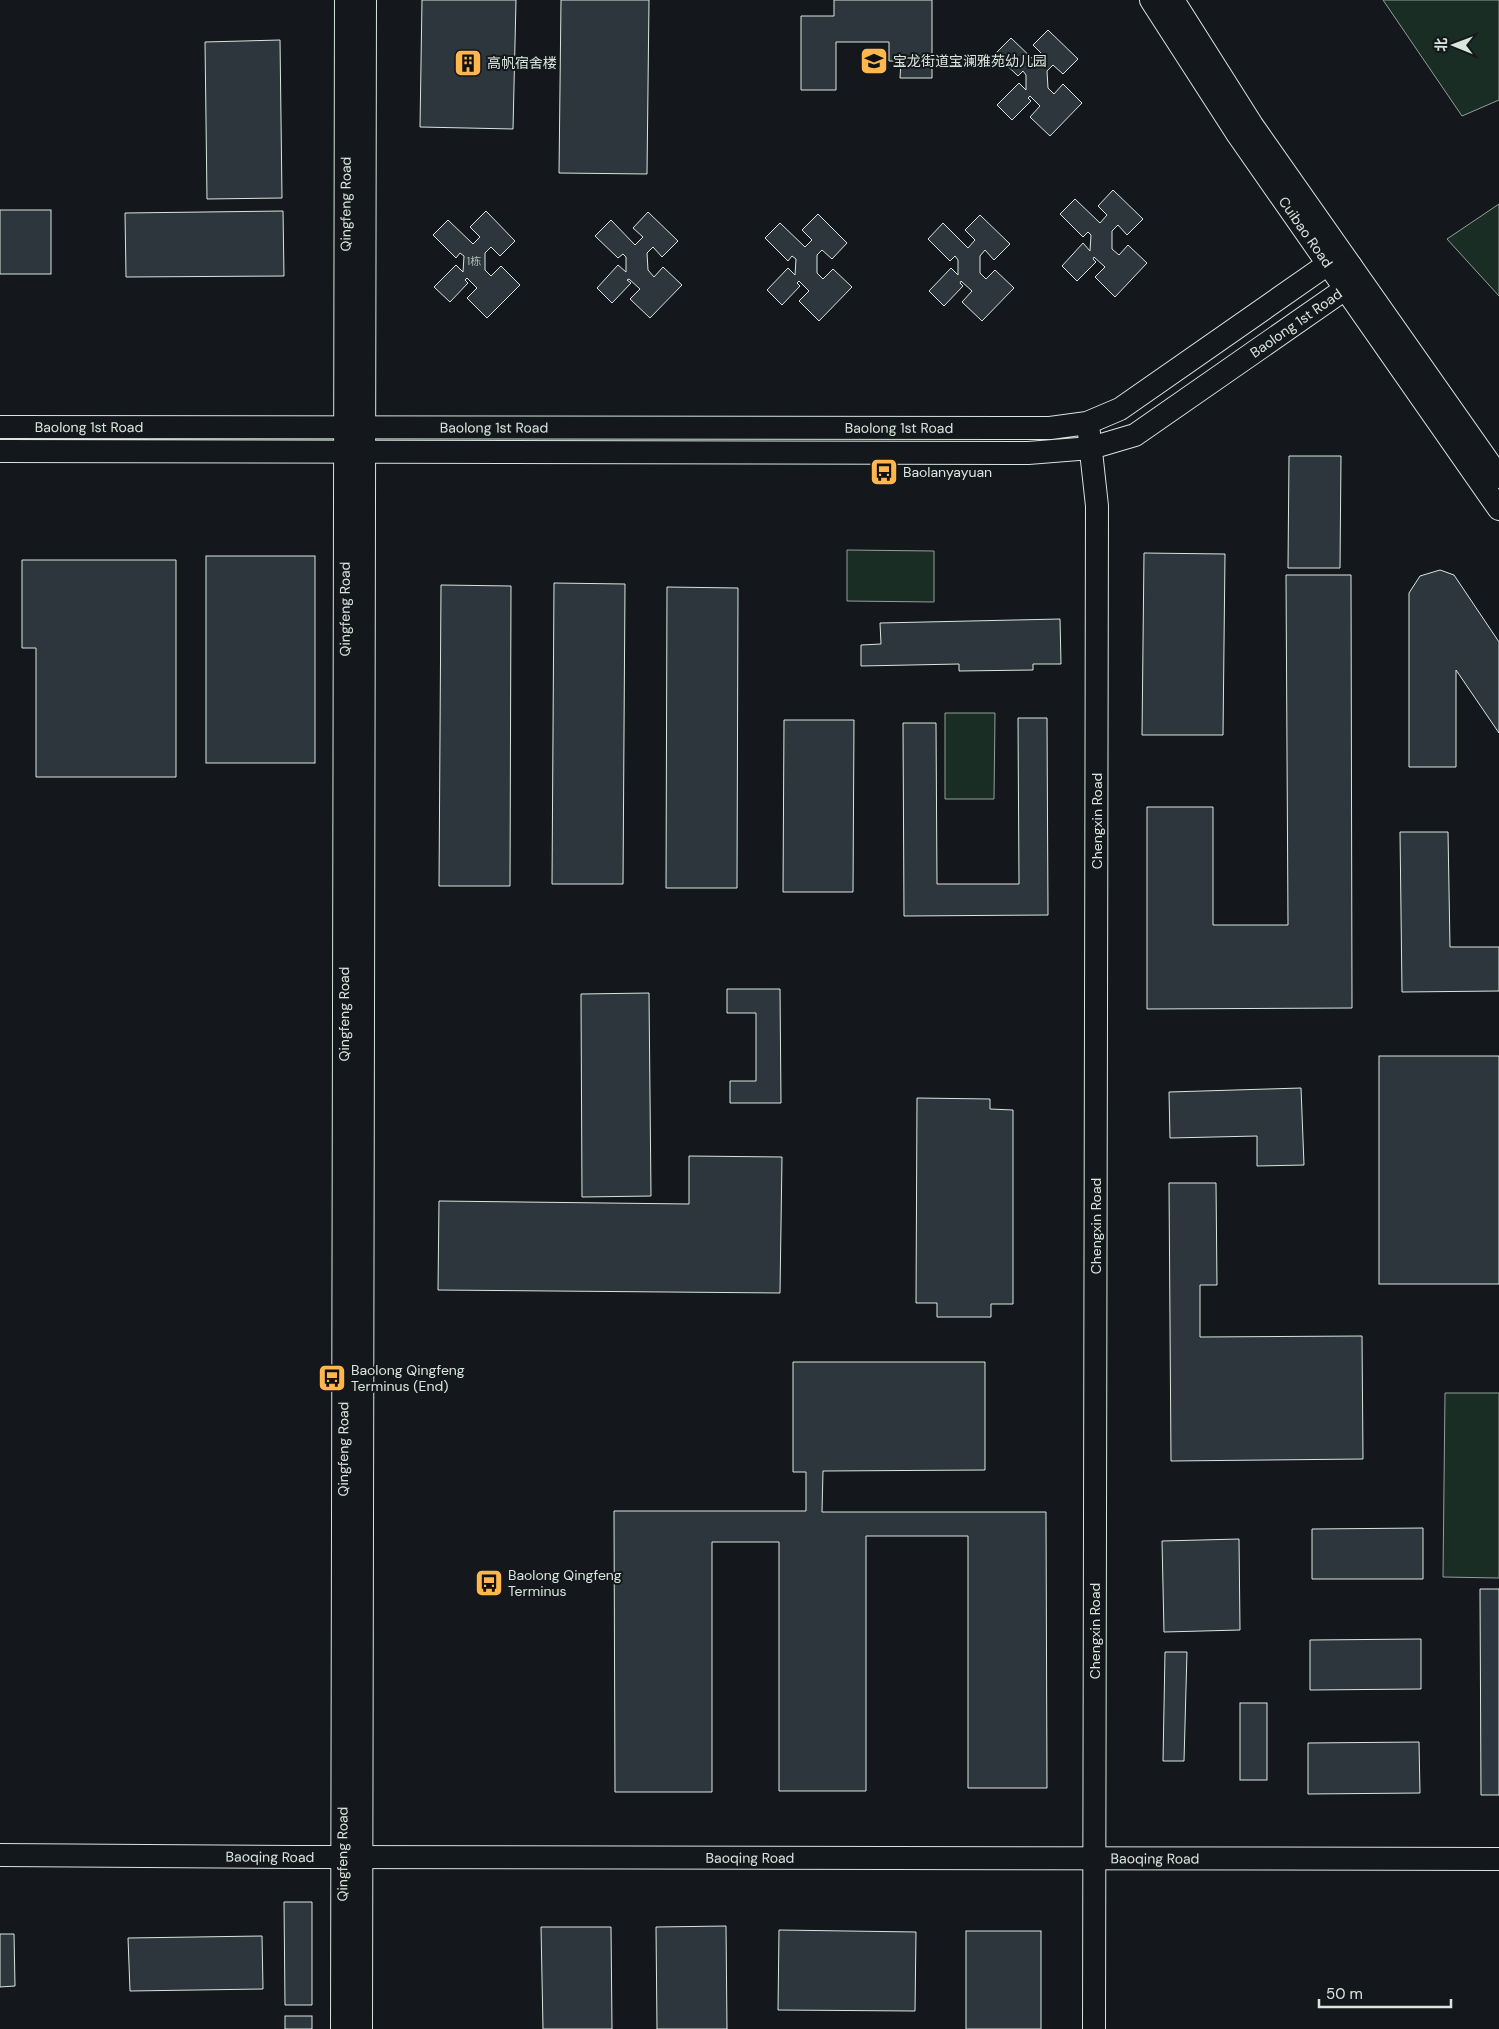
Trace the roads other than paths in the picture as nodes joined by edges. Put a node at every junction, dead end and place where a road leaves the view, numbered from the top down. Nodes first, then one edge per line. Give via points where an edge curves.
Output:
1 (346, 0) edge
2 (365, 0) edge
3 (1151, 0) edge
4 (1173, 0) edge
5 (1328, 264) junction
6 (1351, 266) junction
7 (1345, 289) junction
8 (1087, 423) junction
9 (0, 427) edge
10 (355, 428) junction
11 (1091, 448) junction
12 (0, 451) edge
13 (355, 451) junction
14 (1499, 477) edge
15 (1499, 509) edge
16 (0, 1855) edge
17 (352, 1857) junction
18 (1094, 1858) junction
19 (1499, 1859) edge
20 (342, 2029) edge
21 (361, 2029) edge
22 (1094, 2029) edge

1 - 10 street, Qingfeng Road
2 - 10 street, Qingfeng Road
3 - 5 street, Cuibao Road via 1238,135
4 - 6 street, Cuibao Road via 1252,125
5 - 6 street, Baolong 1st Road
5 - 7 street, Cuibao Road
5 - 8 street, Baolong 1st Road via 1120,409
6 - 7 street, Baolong 1st Road
6 - 14 street, Cuibao Road
7 - 11 street, Baolong 1st Road via 1135,435
7 - 15 street, Cuibao Road
8 - 10 street, Baolong 1st Road via 1050,428
8 - 11 street, Chengxin Road
9 - 10 street, Baolong 1st Road
10 - 13 street, Qingfeng Road
11 - 13 street, Baolong 1st Road via 1028,453
11 - 18 street, Chengxin Road via 1097,506
12 - 13 street, Baolong 1st Road
13 - 17 street, Qingfeng Road
16 - 17 street, Baoqing Road
17 - 18 street, Baoqing Road
17 - 20 street, Qingfeng Road
17 - 21 street, Qingfeng Road
18 - 19 street, Baoqing Road
18 - 22 street, Chengxin Road

